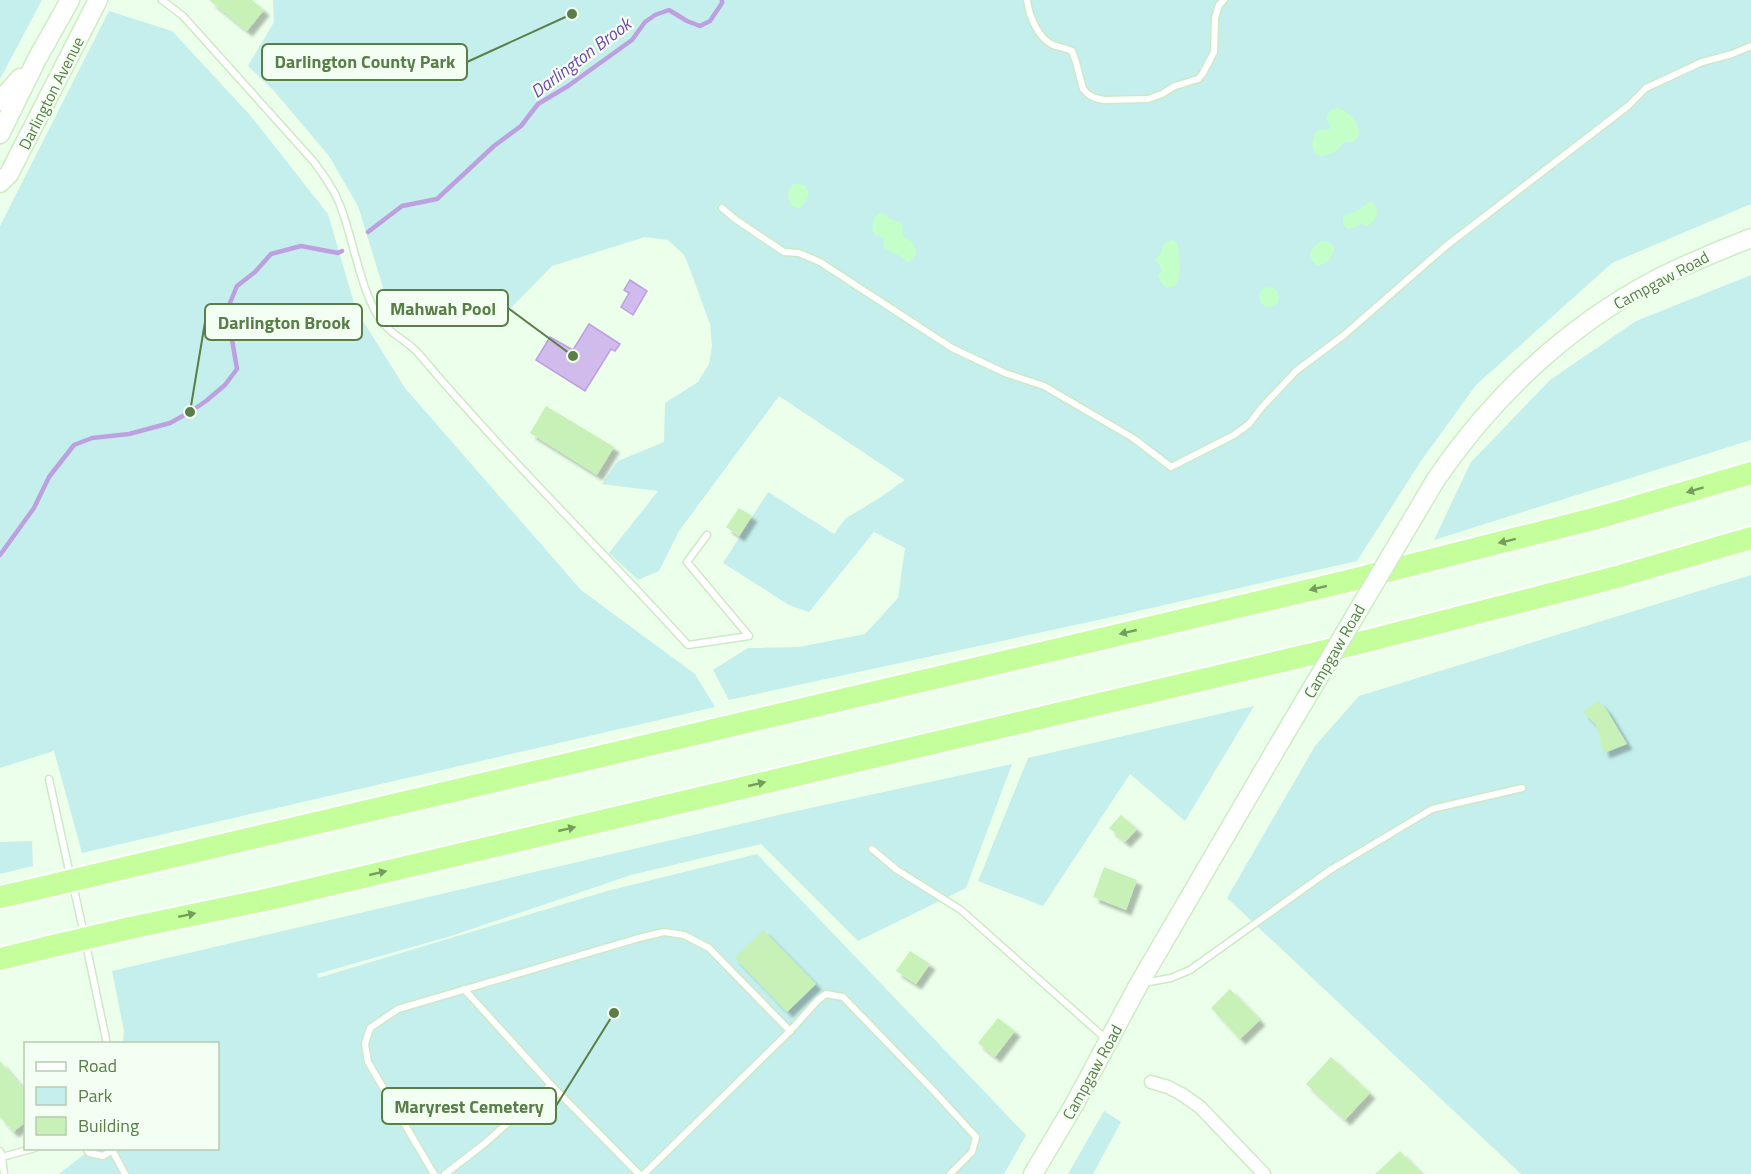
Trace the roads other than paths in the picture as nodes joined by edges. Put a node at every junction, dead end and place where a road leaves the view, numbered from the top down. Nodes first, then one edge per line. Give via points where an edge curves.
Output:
1 (70, 0) edge
2 (98, 0) edge
3 (162, 0) edge
4 (1027, 0) edge
5 (1224, 0) edge
6 (1751, 46) edge
7 (37, 59) junction
8 (0, 101) edge
9 (0, 134) edge
10 (0, 183) edge
11 (722, 208) dead end
12 (1751, 238) edge
13 (1751, 473) edge
14 (707, 535) dead end
15 (1751, 538) edge
16 (49, 779) dead end
17 (1522, 788) dead end
18 (872, 849) dead end
19 (0, 897) edge
20 (0, 959) edge
21 (1139, 984) junction
22 (464, 989) junction
23 (790, 1031) junction
24 (1109, 1041) junction
25 (107, 1042) edge
26 (1151, 1082) dead end
27 (551, 1085) junction
28 (28, 1150) edge
29 (87, 1150) edge
30 (114, 1150) edge
31 (1, 1154) edge
32 (4, 1174) edge
33 (125, 1174) edge
34 (434, 1174) edge
35 (445, 1174) edge
36 (639, 1174) edge
37 (644, 1174) edge
38 (950, 1174) edge
39 (1033, 1174) edge
40 (1264, 1174) edge

1 - 7 main road, Darlington Avenue
2 - 10 main road, Darlington Avenue via 9,174
3 - 14 lane via 183,16 328,182 340,203 363,279 382,322 417,351 462,405 688,645 748,636 687,562
4 - 5 lane via 1043,37 1071,51 1083,89 1095,99 1104,100 1148,99 1198,79 1214,52 1215,18
6 - 11 lane via 1702,62 1646,88 1296,371 1249,424 1171,467 1133,438 1044,386 952,348 820,262 799,253 784,252
7 - 8 main road
7 - 9 main road, Darlington Avenue
12 - 21 main road, Campgaw Road, bridge via 1686,264 1585,323 1530,369 1463,441 1435,481
13 -> 19 highway, bridge via 1601,517 1344,582
20 -> 15 highway, bridge via 1370,640 1617,577
16 - 25 lane
17 - 21 lane via 1432,809 1330,870 1190,970
18 - 24 lane via 897,870 961,910
21 - 24 main road, Campgaw Road
22 - 23 lane via 664,932 684,935 709,948
22 - 27 lane
22 - 34 lane via 398,1009 370,1028 365,1044 368,1062
23 - 37 lane
23 - 38 lane via 826,994 843,997 976,1137 972,1152
24 - 39 main road, Campgaw Road
26 - 40 street via 1168,1087 1200,1107
27 - 35 lane
27 - 36 lane
28 - 31 lane
29 - 30 lane via 103,1156
30 - 33 lane
31 - 32 lane

